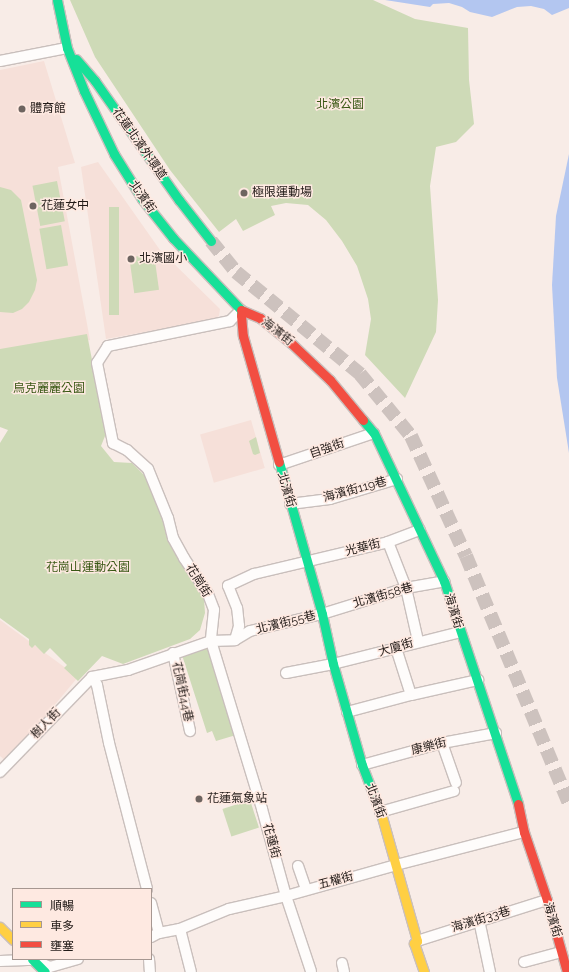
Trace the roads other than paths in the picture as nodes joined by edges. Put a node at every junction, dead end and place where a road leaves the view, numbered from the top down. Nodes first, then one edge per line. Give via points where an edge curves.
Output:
1 (57, 0) edge
2 (67, 48) junction
3 (0, 60) edge
4 (211, 241) tunnel mouth
5 (241, 310) junction
6 (374, 433) junction
7 (279, 465) junction
8 (396, 479) junction
9 (290, 504) junction
10 (420, 530) junction
11 (388, 542) junction
12 (306, 562) junction
13 (444, 581) junction
14 (406, 588) junction
15 (322, 614) junction
16 (460, 632) junction
17 (235, 640) junction
18 (211, 641) junction
19 (418, 641) junction
20 (396, 648) junction
21 (173, 653) junction
22 (333, 664) junction
23 (286, 673) dead end
24 (92, 677) junction
25 (478, 680) junction
26 (411, 695) junction
27 (347, 712) junction
28 (190, 732) dead end
29 (496, 733) junction
30 (442, 743) junction
31 (362, 765) junction
32 (0, 772) edge
33 (380, 812) junction
34 (524, 832) junction
35 (396, 865) junction
36 (298, 866) dead end
37 (147, 888) edge
38 (306, 889) junction
39 (286, 896) junction
40 (547, 900) junction
41 (152, 911) edge
42 (479, 920) junction
43 (0, 927) edge
44 (180, 929) junction
45 (155, 935) edge
46 (12, 939) edge
47 (417, 941) junction
48 (561, 952) junction
49 (33, 960) edge
50 (75, 960) edge
51 (149, 960) edge
52 (0, 961) edge
53 (524, 962) dead end
54 (311, 971) dead end
55 (45, 972) edge
56 (150, 972) edge
57 (192, 972) edge
58 (424, 972) edge
59 (490, 972) edge
60 (567, 972) edge

1 - 2 main road, 北濱街
2 - 3 street
2 - 4 main road, 花蓮北濱外環道 via 95,81 152,164
2 - 5 main road, 北濱街 via 114,154 142,199 173,238
5 - 6 main road, 海濱街 via 260,318 292,343 330,380
5 - 7 main road, 北濱街 via 242,336
5 - 18 street, 花崗街 via 230,321 108,346 97,363 113,443 127,450 148,469 168,518 173,538 208,594 214,610
6 - 7 street, 自強街
6 - 8 main road, 海濱街
7 - 9 main road, 北濱街
8 - 9 street, 海濱街119巷 via 330,499
8 - 10 main road, 海濱街
9 - 12 main road, 北濱街
10 - 11 street, 光華街
10 - 13 main road, 海濱街
11 - 12 street, 光華街
11 - 14 street
12 - 15 main road, 北濱街
12 - 17 street, 光華街 via 246,577 228,586 237,608 239,626
13 - 14 street, 北濱街58巷
13 - 16 main road, 海濱街
14 - 15 street, 北濱街58巷
14 - 19 street
15 - 17 street, 北濱街55巷 via 250,631
15 - 22 main road, 北濱街
16 - 19 street, 大廈街
16 - 25 main road, 海濱街
17 - 18 street
18 - 21 street
18 - 39 street, 花蓮街
19 - 20 street, 大廈街
20 - 22 street, 大廈街
20 - 26 street
21 - 24 street via 128,670
21 - 28 street, 花崗街44巷
22 - 23 street, 大廈街
22 - 27 main road, 北濱街
24 - 32 street, 樹人街
24 - 37 street via 97,685 108,743
25 - 26 street
25 - 29 main road, 海濱街
26 - 27 street
27 - 31 main road, 北濱街
29 - 30 street, 康樂街
29 - 34 main road, 海濱街 via 521,813
30 - 31 street, 康樂街
30 - 33 street via 455,787
31 - 33 main road, 北濱街
33 - 35 main road, 北濱街
34 - 35 street, 五權街
34 - 40 main road, 海濱街
35 - 38 street, 五權街
35 - 47 main road, 北濱街
36 - 38 street
38 - 39 street, 五權街
39 - 44 street, 五權街 via 229,909
39 - 54 street, 花蓮街
40 - 42 street, 海濱街33巷
40 - 48 main road, 海濱街
41 - 45 street
42 - 47 street, 海濱街33巷
42 - 59 street
43 - 46 main road
44 - 45 street, 五權街
44 - 57 street
47 - 58 main road, 北濱街 via 414,943
48 - 53 street
48 - 60 main road, 海濱街
49 - 50 street via 50,968
49 - 52 street
49 - 55 main road
51 - 56 street

